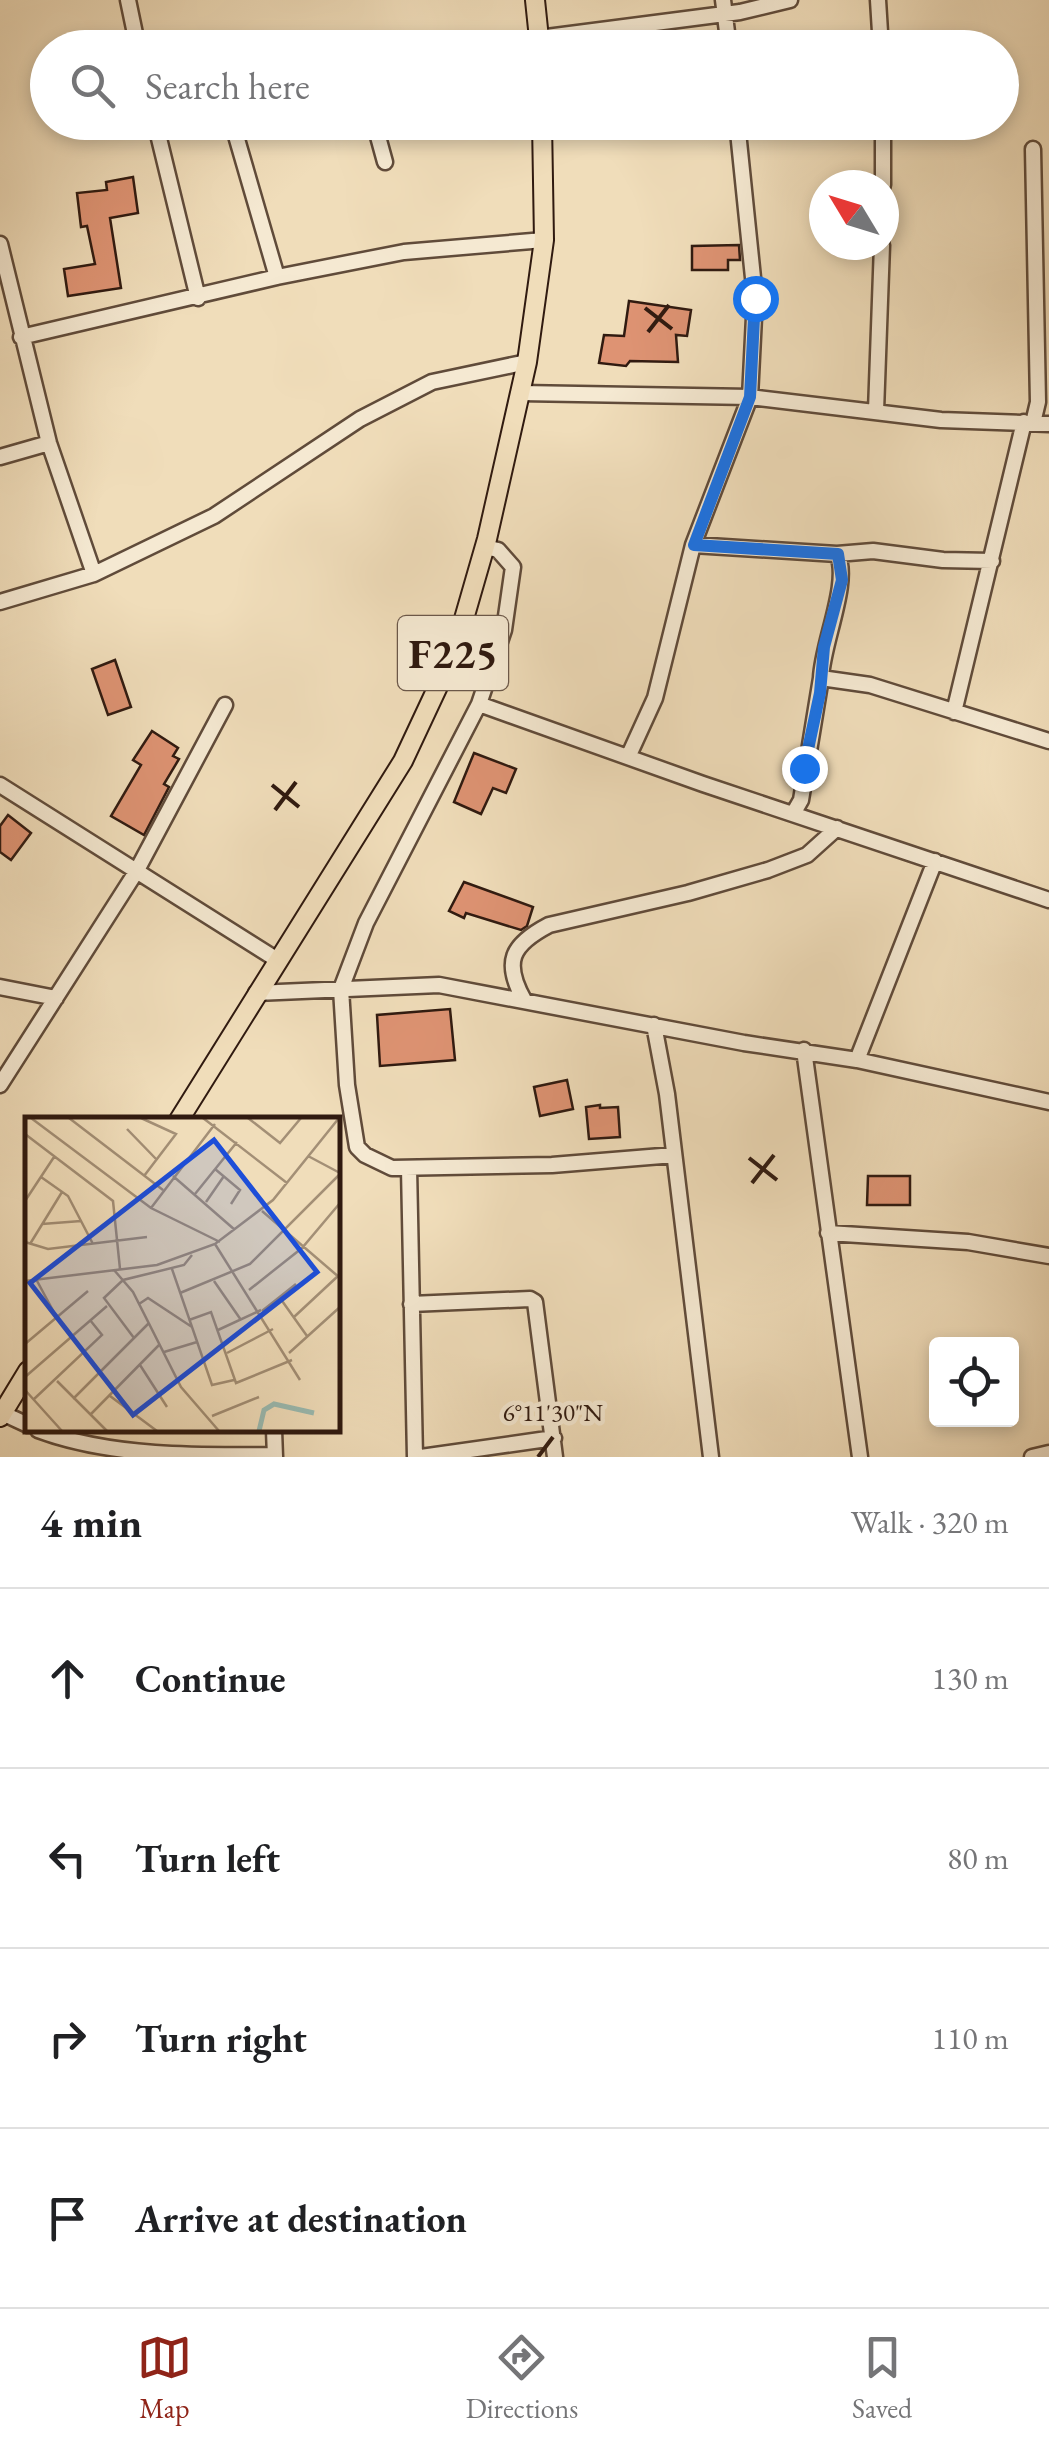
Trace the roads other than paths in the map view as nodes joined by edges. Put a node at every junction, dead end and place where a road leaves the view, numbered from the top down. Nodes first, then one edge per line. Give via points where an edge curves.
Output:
1 (128, 0) edge
2 (535, 0) edge
3 (790, 0) edge
4 (878, 0) edge
5 (724, 7) edge
6 (134, 30) edge
7 (538, 30) edge
8 (602, 30) edge
9 (880, 30) edge
10 (158, 140) edge
11 (237, 140) edge
12 (379, 140) edge
13 (542, 140) edge
14 (739, 140) edge
15 (883, 140) edge
16 (1033, 149) dead end
17 (385, 162) dead end
18 (883, 170) edge
19 (544, 240) junction
20 (0, 244) edge
21 (881, 260) edge
22 (277, 277) junction
23 (1043, 282) edge
24 (198, 298) junction
25 (21, 336) junction
26 (527, 362) junction
27 (521, 393) junction
28 (750, 397) junction
29 (876, 412) junction
30 (1035, 423) edge
31 (50, 444) junction
32 (0, 458) edge
33 (694, 545) junction
34 (484, 547) junction
35 (838, 554) junction
36 (992, 560) junction
37 (94, 574) junction
38 (0, 602) edge
39 (822, 678) junction
40 (479, 704) junction
41 (225, 705) dead end
42 (954, 712) junction
43 (1049, 741) edge
44 (629, 755) junction
45 (0, 784) edge
46 (793, 814) junction
47 (837, 828) junction
48 (936, 862) junction
49 (136, 872) junction
50 (1049, 900) edge
51 (279, 961) junction
52 (0, 988) edge
53 (342, 989) junction
54 (256, 994) junction
55 (56, 998) junction
56 (524, 1000) junction
57 (654, 1025) junction
58 (804, 1050) junction
59 (858, 1060) junction
60 (0, 1085) edge
61 (1049, 1102) edge
62 (182, 1117) edge
63 (674, 1155) junction
64 (409, 1168) junction
65 (828, 1233) junction
66 (1049, 1256) edge
67 (411, 1304) junction
68 (25, 1376) edge
69 (1, 1415) edge
70 (25, 1424) edge
71 (43, 1432) edge
72 (554, 1438) junction
73 (1049, 1453) edge
74 (150, 1456) edge
75 (276, 1456) edge
76 (418, 1457) edge
77 (555, 1457) edge
78 (711, 1457) edge
79 (860, 1457) edge
80 (1032, 1457) edge

1 - 6 street
2 - 7 main road
3 - 5 street
4 - 9 street
5 - 8 street
10 - 24 street
11 - 22 street
12 - 17 street
13 - 19 main road, F225
14 - 28 street via 755,298
15 - 18 street
16 - 23 street
19 - 22 street via 404,252
19 - 26 main road, F225
20 - 25 street
21 - 29 street
22 - 24 street
23 - 30 street
24 - 25 street
25 - 31 street
26 - 27 main road, F225
26 - 37 street via 432,382 360,420 214,516
27 - 28 street
27 - 34 main road, F225
28 - 29 street
28 - 33 street
29 - 30 street
30 - 36 street
31 - 32 street
31 - 37 street
33 - 35 street
33 - 44 street via 655,698
34 - 40 street via 498,550 513,567 504,630
34 - 51 main road, F225 via 455,650 404,761
35 - 36 street
35 - 39 street via 842,580
36 - 42 street
37 - 38 street
39 - 42 street via 859,682
39 - 46 street
40 - 44 street
40 - 53 street via 366,923
41 - 49 street
42 - 43 street
44 - 46 street
45 - 49 street
46 - 47 street
47 - 48 street
47 - 56 street via 807,854 768,870 549,925 528,936 511,971
48 - 50 street
48 - 59 street
49 - 51 street
49 - 55 street
51 - 54 main road, F225
52 - 55 street
53 - 54 street
53 - 56 street via 439,985
53 - 64 street via 357,1147 392,1168
54 - 62 main road, F225
55 - 60 street
56 - 57 street
57 - 58 street
57 - 63 street
58 - 59 street
58 - 65 street
59 - 61 street
63 - 64 street
63 - 78 street
64 - 67 street
65 - 66 street via 968,1242
65 - 79 street
67 - 72 street via 535,1302
67 - 76 street
68 - 69 main road
69 - 70 street
71 - 74 street
72 - 76 street
72 - 77 street
73 - 80 street
74 - 75 street

